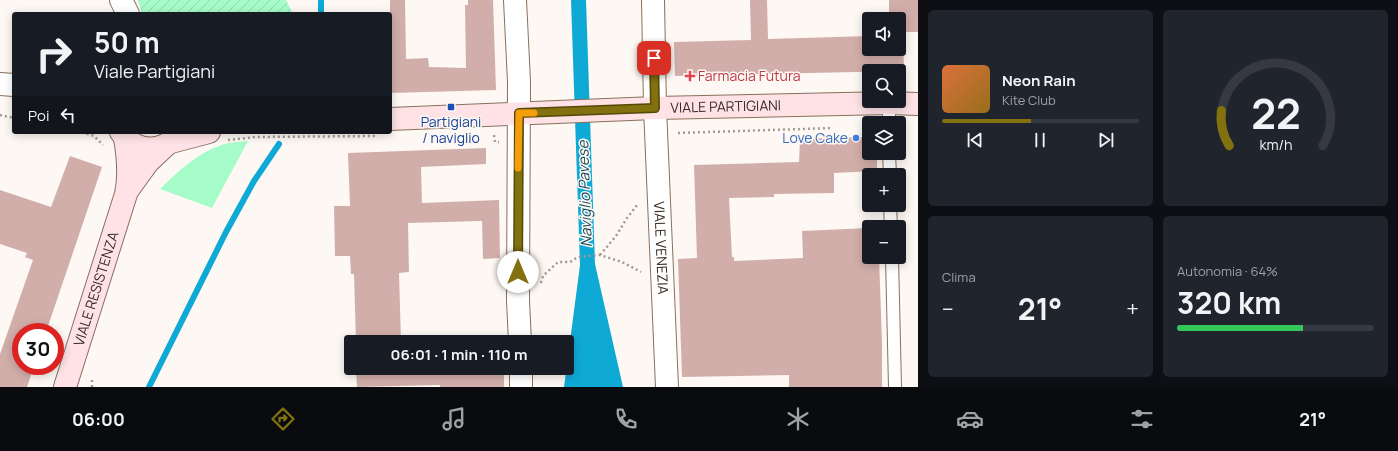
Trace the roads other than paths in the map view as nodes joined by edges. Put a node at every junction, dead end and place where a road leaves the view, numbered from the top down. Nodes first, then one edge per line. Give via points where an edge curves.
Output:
1 (115, 0) edge
2 (121, 0) edge
3 (515, 0) edge
4 (652, 0) edge
5 (113, 12) edge
6 (118, 12) edge
7 (127, 12) edge
8 (918, 104) edge
9 (647, 109) junction
10 (519, 113) junction
11 (889, 113) edge
12 (392, 126) edge
13 (121, 134) edge
14 (217, 137) edge
15 (172, 139) edge
16 (126, 191) junction
17 (892, 264) edge
18 (520, 335) edge
19 (520, 375) edge
20 (65, 387) edge
21 (521, 387) edge
22 (667, 387) edge
23 (895, 387) edge

1 - 5 street
1 - 6 street
2 - 7 street
3 - 10 street
4 - 9 street, VIALE VENEZIA
8 - 11 main road, VIALE PARTIGIANI
9 - 10 main road, VIALE PARTIGIANI
9 - 11 main road, VIALE PARTIGIANI
9 - 22 street, VIALE VENEZIA via 657,136
10 - 12 main road, VIALE PARTIGIANI
10 - 18 street
13 - 15 main road via 134,145 144,148 156,148
13 - 16 main road, VIALE RESISTENZA via 128,156
14 - 15 main road
15 - 16 main road, VIALE RESISTENZA via 148,162
16 - 20 main road, VIALE RESISTENZA
17 - 23 lane
19 - 21 street

